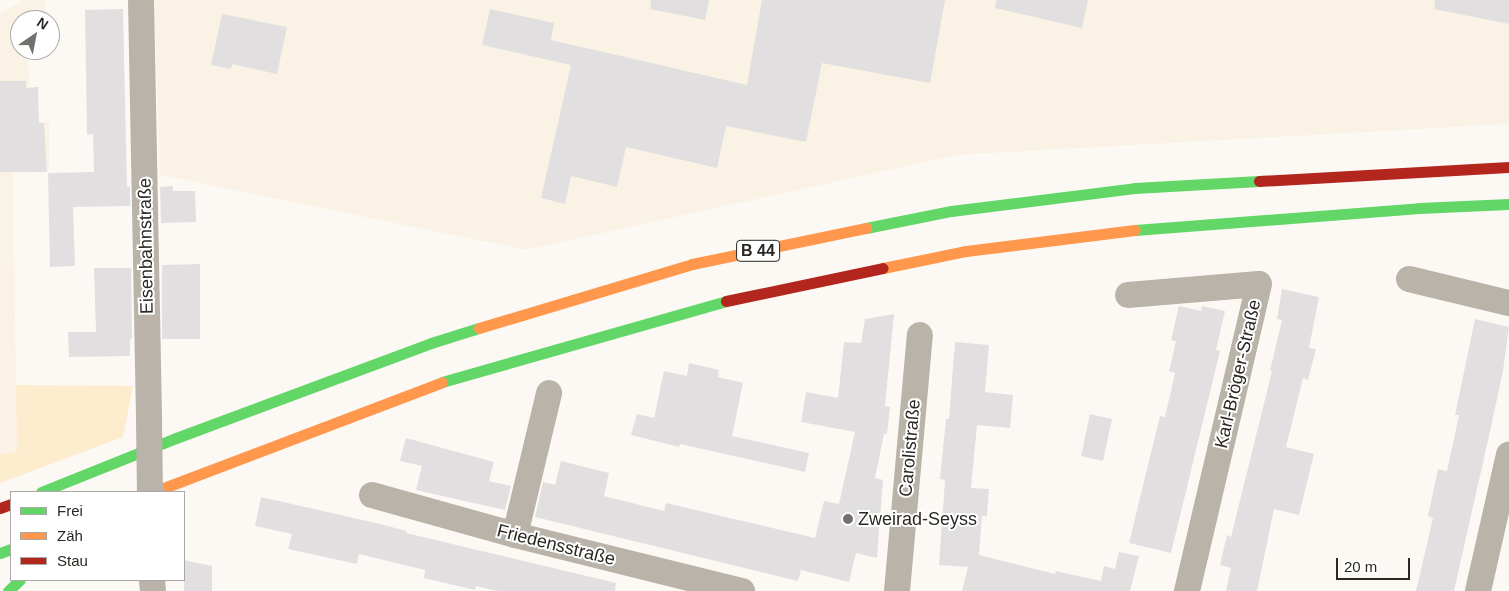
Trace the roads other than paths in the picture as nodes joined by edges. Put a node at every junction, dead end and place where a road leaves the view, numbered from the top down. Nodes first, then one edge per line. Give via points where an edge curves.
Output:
1 (141, 0) edge
2 (1509, 167) edge
3 (1509, 204) edge
4 (1409, 279) dead end
5 (1128, 296) dead end
6 (1509, 303) edge
7 (920, 336) dead end
8 (549, 393) dead end
9 (1509, 454) edge
10 (160, 490) edge
11 (44, 491) edge
12 (372, 496) dead end
13 (515, 535) junction
14 (19, 581) edge
15 (8, 591) edge
16 (742, 591) edge
17 (897, 591) edge
18 (1187, 591) edge
19 (1478, 591) edge

1 - 10 street, Eisenbahnstraße, bridge via 149,422
2 - 11 highway, B 44 via 1135,188 951,211 692,264 431,343
3 - 10 highway, B 44 via 1129,230 966,251 713,304 447,380
4 - 6 street
5 - 18 street, Karl-Bröger-Straße via 1259,284
7 - 17 street, Carolistraße
8 - 13 street
9 - 19 street
12 - 13 street, Friedensstraße
13 - 16 street, Friedensstraße
14 - 15 highway

